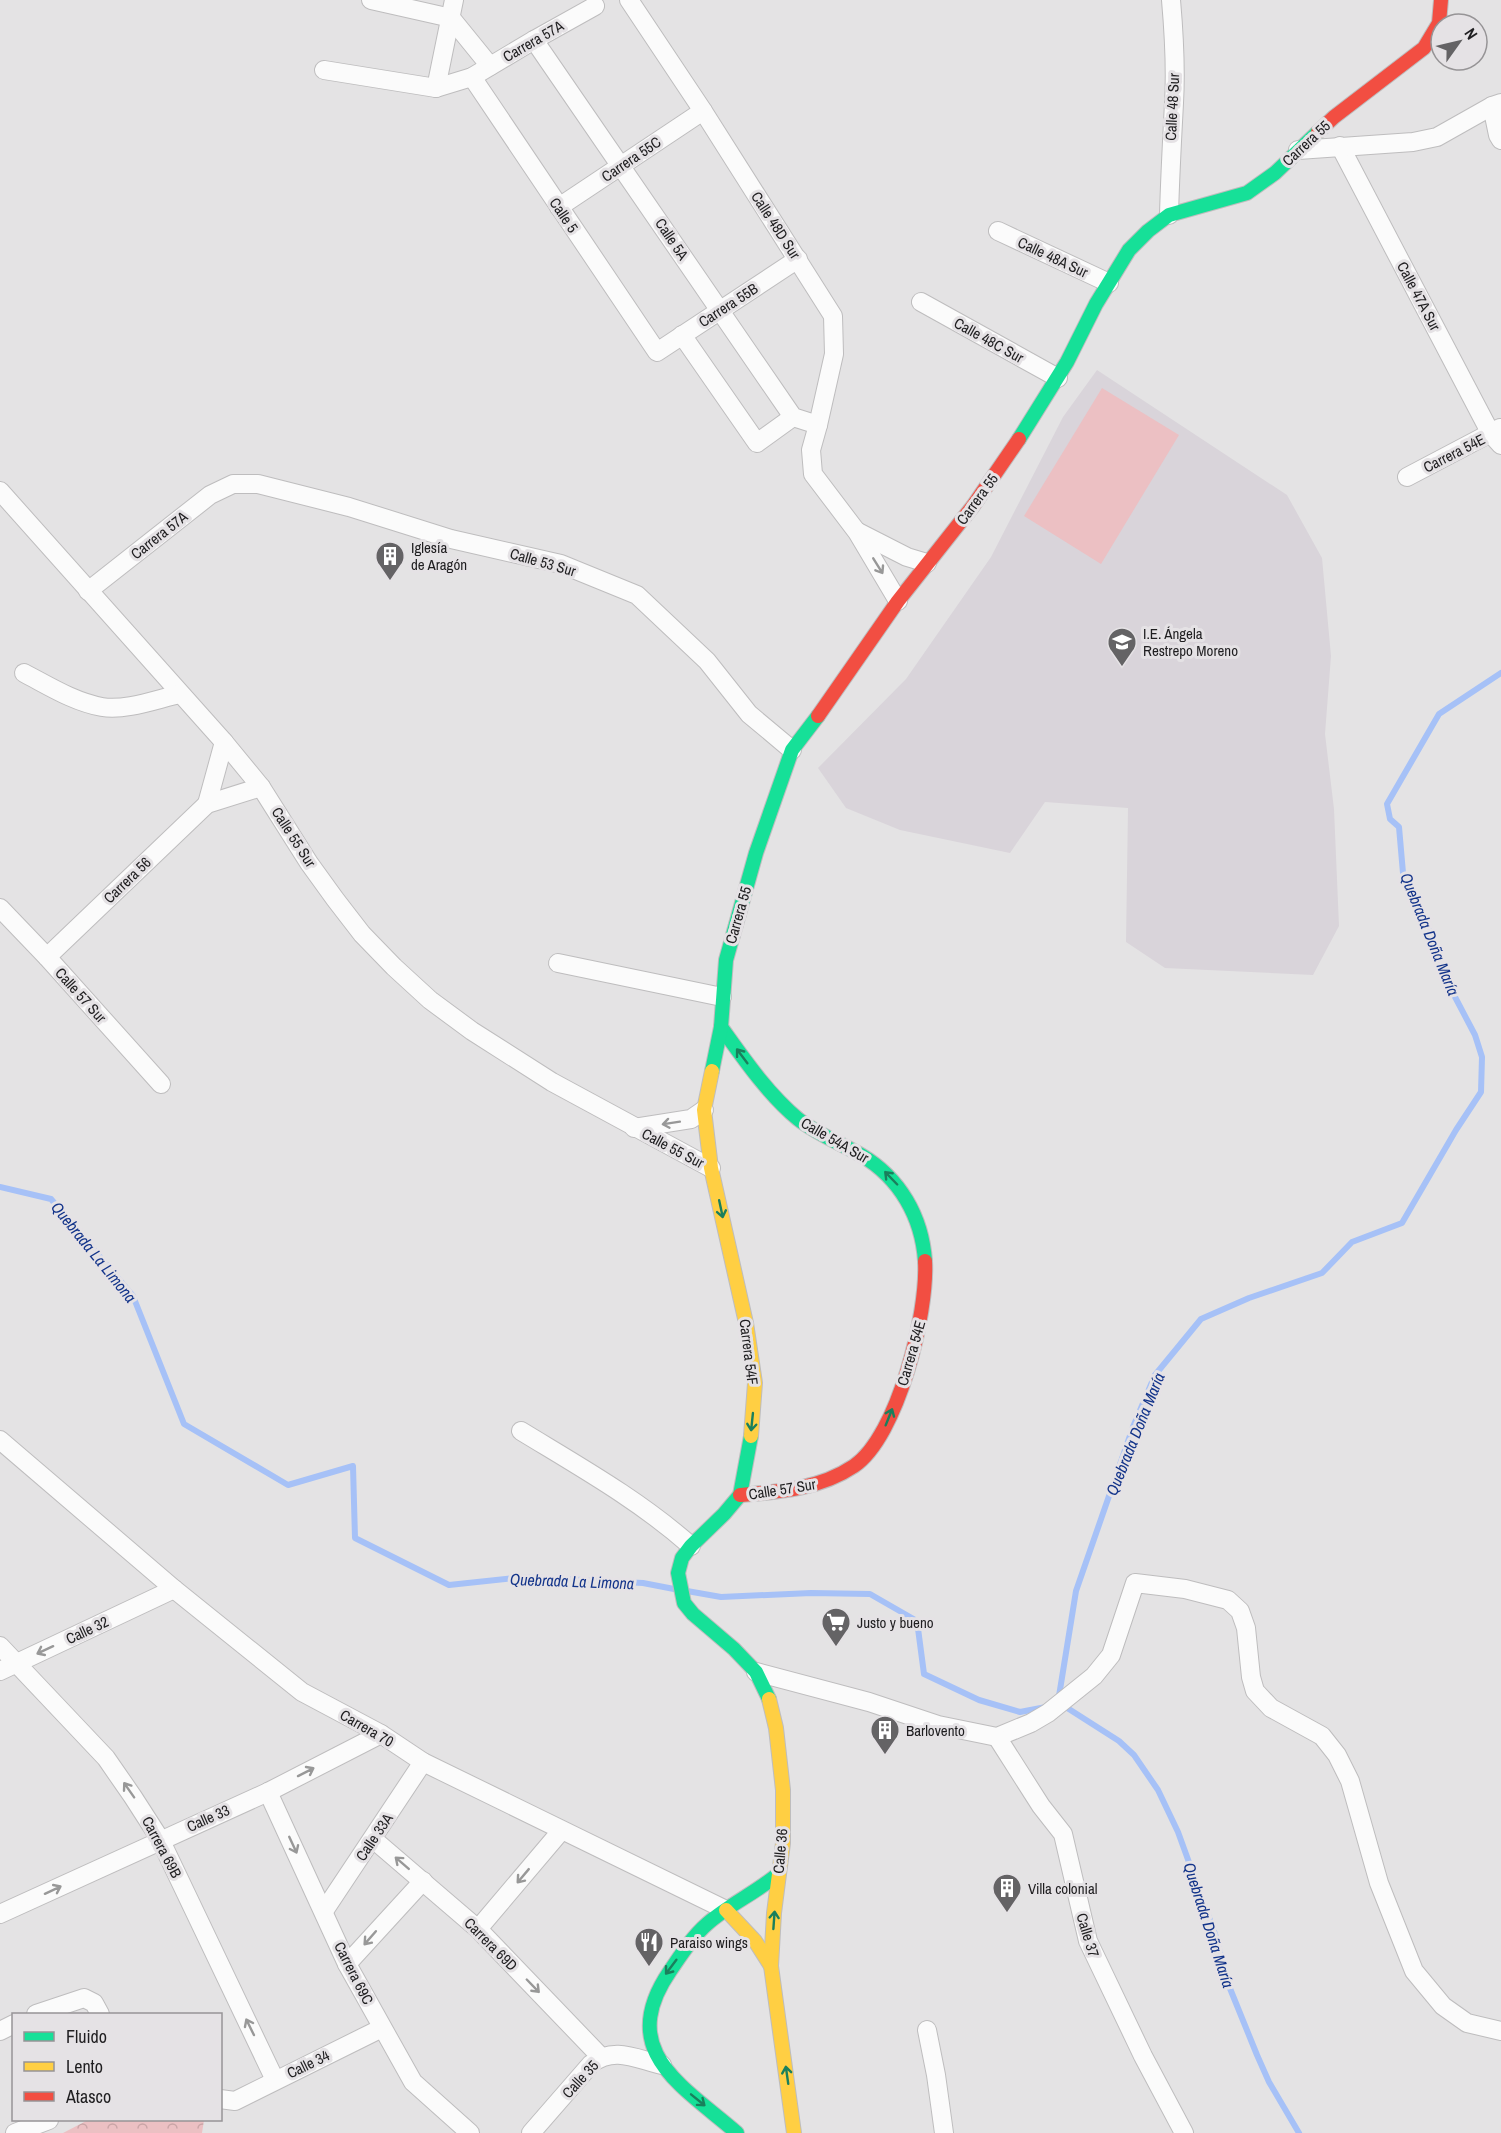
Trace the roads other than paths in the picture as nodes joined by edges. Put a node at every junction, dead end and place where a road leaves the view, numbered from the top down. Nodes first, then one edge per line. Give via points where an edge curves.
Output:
1 (371, 0) edge
2 (628, 0) edge
3 (1171, 0) edge
4 (1441, 0) edge
5 (595, 6) dead end
6 (453, 9) edge
7 (534, 40) junction
8 (490, 66) junction
9 (324, 70) dead end
10 (472, 77) junction
11 (436, 88) junction
12 (1497, 105) edge
13 (703, 111) junction
14 (1501, 140) edge
15 (1340, 146) junction
16 (1298, 150) junction
17 (622, 166) junction
18 (559, 207) junction
19 (1169, 215) junction
20 (998, 231) dead end
21 (798, 259) junction
22 (1109, 284) junction
23 (921, 302) dead end
24 (720, 310) junction
25 (682, 335) junction
26 (657, 352) joint
27 (1058, 378) junction
28 (793, 417) junction
29 (818, 425) junction
30 (1498, 435) edge
31 (1407, 477) dead end
32 (233, 484) joint
33 (0, 491) edge
34 (857, 532) junction
35 (927, 563) junction
36 (88, 591) junction
37 (898, 601) junction
38 (24, 673) dead end
39 (180, 694) junction
40 (224, 742) junction
41 (792, 750) junction
42 (261, 787) junction
43 (207, 804) junction
44 (0, 908) edge
45 (47, 957) junction
46 (558, 963) dead end
47 (722, 997) junction
48 (721, 1027) junction
49 (161, 1084) dead end
50 (704, 1110) junction
51 (634, 1128) junction
52 (711, 1168) junction
53 (920, 1228) joint
54 (520, 1431) dead end
55 (0, 1440) edge
56 (856, 1465) joint
57 (740, 1496) junction
58 (691, 1546) junction
59 (174, 1589) junction
60 (0, 1646) edge
61 (17, 1663) junction
62 (0, 1671) edge
63 (756, 1672) junction
64 (381, 1734) junction
65 (997, 1737) junction
66 (423, 1762) junction
67 (268, 1792) junction
68 (561, 1831) junction
69 (160, 1839) junction
70 (374, 1839) junction
71 (778, 1874) junction
72 (423, 1881) junction
73 (696, 1894) junction
74 (324, 1911) junction
75 (726, 1911) junction
76 (0, 1914) edge
77 (706, 1924) junction
78 (478, 1929) junction
79 (347, 1964) junction
80 (771, 1966) junction
81 (39, 2013) edge
82 (99, 2013) edge
83 (382, 2028) junction
84 (927, 2030) dead end
85 (1501, 2031) edge
86 (600, 2057) junction
87 (662, 2065) junction
88 (275, 2080) junction
89 (228, 2100) edge
90 (46, 2121) edge
91 (15, 2133) edge
92 (470, 2133) edge
93 (531, 2133) edge
94 (737, 2133) edge
95 (794, 2133) edge
96 (944, 2133) edge
97 (1184, 2133) edge

1 - 6 street
2 - 13 street, Calle 48D Sur
3 - 19 street, Calle 48 Sur via 1174,101
4 - 16 main road, Carrera 55 via 1439,23 1424,48
5 - 7 street, Carrera 57A
6 - 8 street
6 - 11 street
7 - 8 street, Carrera 57A
7 - 17 street, Calle 5A
8 - 10 street, Carrera 57A
9 - 11 street
10 - 11 street, Carrera 57A
10 - 18 street, Calle 5
12 - 14 street
12 - 15 street via 1437,137
13 - 17 street, Carrera 55C
13 - 21 street, Calle 48D Sur
15 - 16 street
15 - 30 street, Calle 47A Sur
16 - 19 main road, Carrera 55 via 1275,174 1247,193
17 - 18 street, Carrera 55C
17 - 24 street, Calle 5A
18 - 26 street, Calle 5
19 - 22 main road, Carrera 55 via 1129,250
20 - 22 street, Calle 48A Sur
21 - 24 street, Carrera 55B
21 - 29 street, Calle 48D Sur via 833,316 834,354
22 - 27 main road, Carrera 55
23 - 27 street, Calle 48C Sur
24 - 25 street, Carrera 55B
24 - 28 street, Calle 5A
25 - 26 street, Carrera 55B
25 - 28 street via 757,443
27 - 35 main road, Carrera 55 via 973,506
28 - 29 street
29 - 34 street, Calle 48D Sur via 811,450 813,474
30 - 31 street, Carrera 54E
32 - 36 street, Carrera 57A via 210,495
32 - 41 street, Calle 53 Sur via 258,484 561,564 637,595 707,662 749,714
33 - 36 street, Calle 55 Sur
34 - 35 street
34 -> 37 street
35 - 37 main road, Carrera 55
36 - 39 street, Calle 55 Sur
37 - 41 main road, Carrera 55
38 - 39 street via 67,695 103,707
39 - 40 street, Calle 55 Sur
40 - 42 street, Calle 55 Sur
40 - 43 street
41 - 47 main road, Carrera 55 via 732,933
42 - 43 street, Carrera 56
42 - 51 street, Calle 55 Sur via 335,899 362,934 408,980 480,1036
43 - 45 street, Carrera 56
44 - 45 street, Calle 57 Sur
45 - 49 street, Calle 57 Sur
46 - 47 street
47 - 48 main road, Carrera 55
48 - 50 main road, Carrera 55
53 -> 48 main road, Calle 54A Sur via 895,1181 874,1162 798,1118 754,1071
50 -> 51 street, Calle 55 Sur via 691,1119
50 - 52 main road, Carrera 54F
51 - 52 street, Calle 55 Sur
52 -> 57 main road, Carrera 54F via 746,1323 754,1383 753,1424
56 -> 53 main road, Carrera 54E via 883,1432 904,1381 926,1288
54 - 58 street via 617,1489
55 - 59 street, Carrera 70
56 - 57 main road, Calle 57 Sur via 822,1484
57 - 58 main road
58 - 63 main road, Calle 36 via 678,1573 684,1603
59 -> 61 street, Calle 32
59 - 64 street, Carrera 70 via 302,1692
60 - 61 street, Carrera 69B
61 - 62 street, Calle 32
69 -> 61 street, Carrera 69B via 106,1758
63 - 65 street via 938,1725
63 - 71 main road, Calle 36 via 768,1695 776,1728 783,1790 783,1843
64 - 66 street, Carrera 70
67 -> 64 street, Calle 33
65 - 85 street via 1048,1713 1094,1676 1111,1654 1135,1583 1185,1589 1228,1600 1240,1611 1246,1628 1255,1690 1271,1708 1322,1736 1337,1755 1350,1781 1379,1883 1414,1971 1443,2006 1467,2023
65 - 97 street, Calle 37 via 1063,1834 1088,1941
66 - 68 street, Carrera 70
66 - 70 street, Calle 33A
67 - 69 street, Calle 33
67 -> 74 street, Carrera 69C
68 - 73 street, Carrera 70
68 -> 78 street
76 -> 69 street, Calle 33
88 -> 69 street, Carrera 69B
72 -> 70 street, Carrera 69D
70 - 74 street, Calle 33A
71 - 75 main road
80 -> 71 main road, Calle 36
72 - 78 street, Carrera 69D
72 -> 79 street
73 - 75 street, Carrera 70
73 - 77 street
74 - 79 street, Carrera 69C
75 - 77 main road
75 - 80 main road via 755,1941
77 -> 87 main road via 666,1973 655,1995 649,2019 652,2044
78 -> 86 street, Carrera 69D
79 - 83 street, Carrera 69C
95 -> 80 main road, Calle 36
81 - 82 street via 84,1998 94,2003
83 - 88 street, Calle 34
83 - 92 street, Carrera 69C via 413,2082
84 - 96 street
86 - 87 street, Calle 35 via 614,2054
86 - 93 street, Calle 35
87 -> 94 main road
88 - 89 street, Calle 34
90 - 91 street

